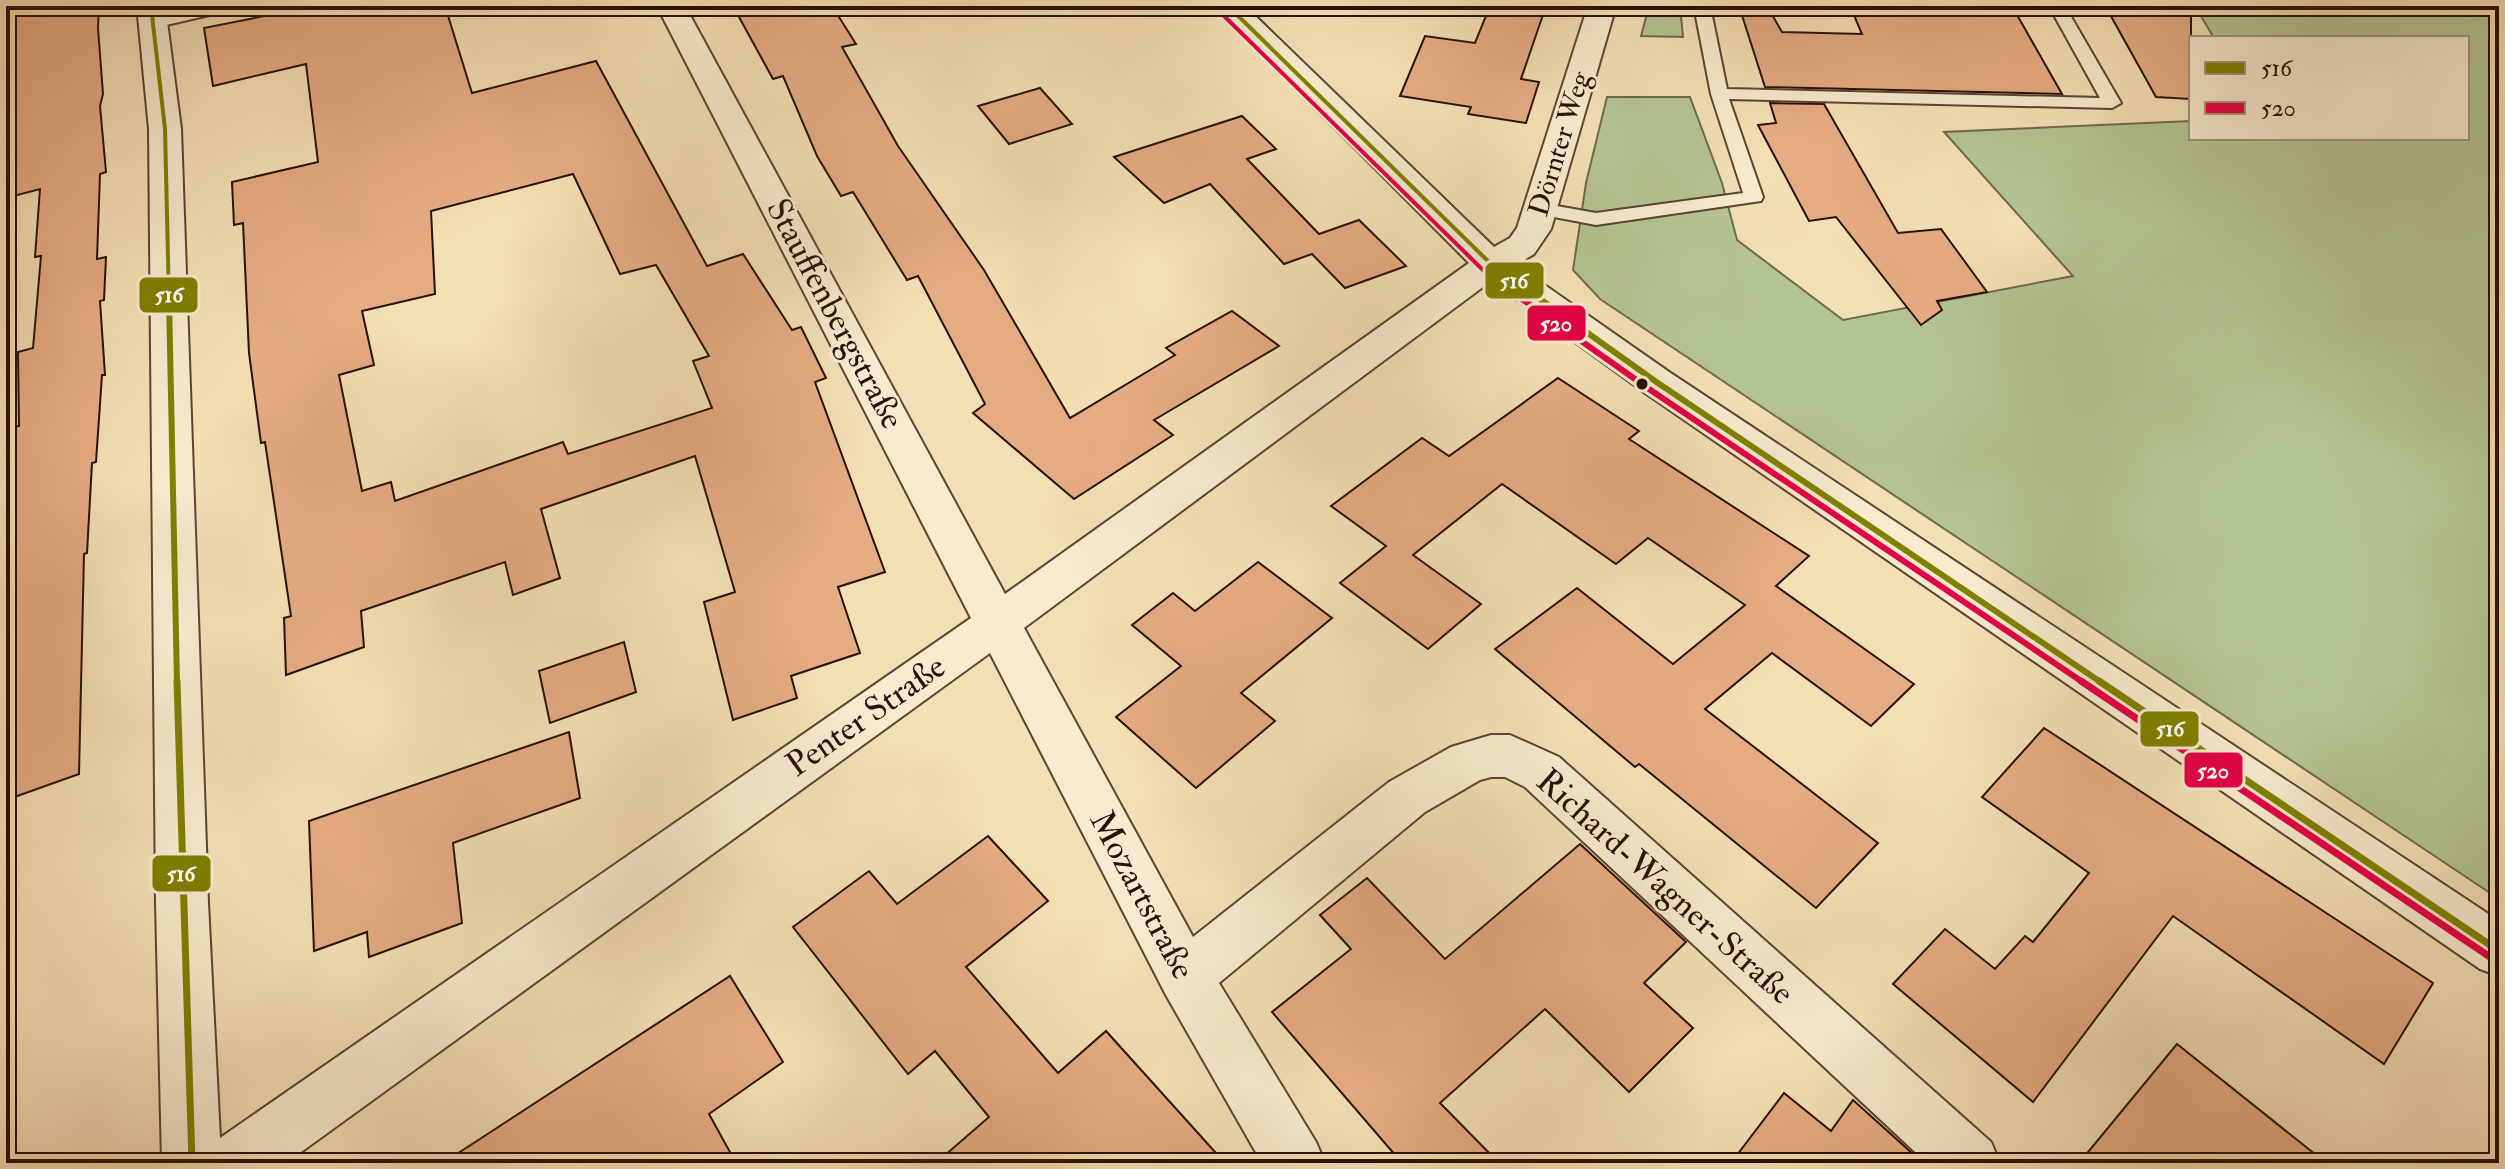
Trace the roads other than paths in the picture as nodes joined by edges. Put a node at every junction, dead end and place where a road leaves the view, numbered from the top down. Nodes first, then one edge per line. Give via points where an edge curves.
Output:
1 (230, 6) edge
2 (671, 6) edge
3 (1228, 6) edge
4 (1602, 6) edge
5 (1702, 6) edge
6 (152, 14) edge
7 (2062, 15) dead end
8 (1719, 94) junction
9 (1540, 209) junction
10 (1491, 264) junction
11 (998, 623) junction
12 (2499, 951) edge
13 (1185, 977) junction
14 (192, 1163) edge
15 (236, 1163) edge
16 (1295, 1163) edge
17 (1970, 1163) edge

1 - 6 lane
2 - 11 street, Stauffenbergstraße
3 - 10 street
4 - 9 street, Dörnter Weg
5 - 8 lane
6 - 14 street via 165,129
7 - 8 lane via 2112,103
8 - 9 lane via 1754,197 1596,219
9 - 10 street, Dörnter Weg via 1522,246
10 - 11 street, Penter Straße
10 - 12 street via 1655,381
11 - 13 street, Mozartstraße
11 - 15 street, Penter Straße
13 - 16 street, Mozartstraße
13 - 17 street, Richard-Wagner-Straße via 1407,797 1468,762 1510,756 1542,772

